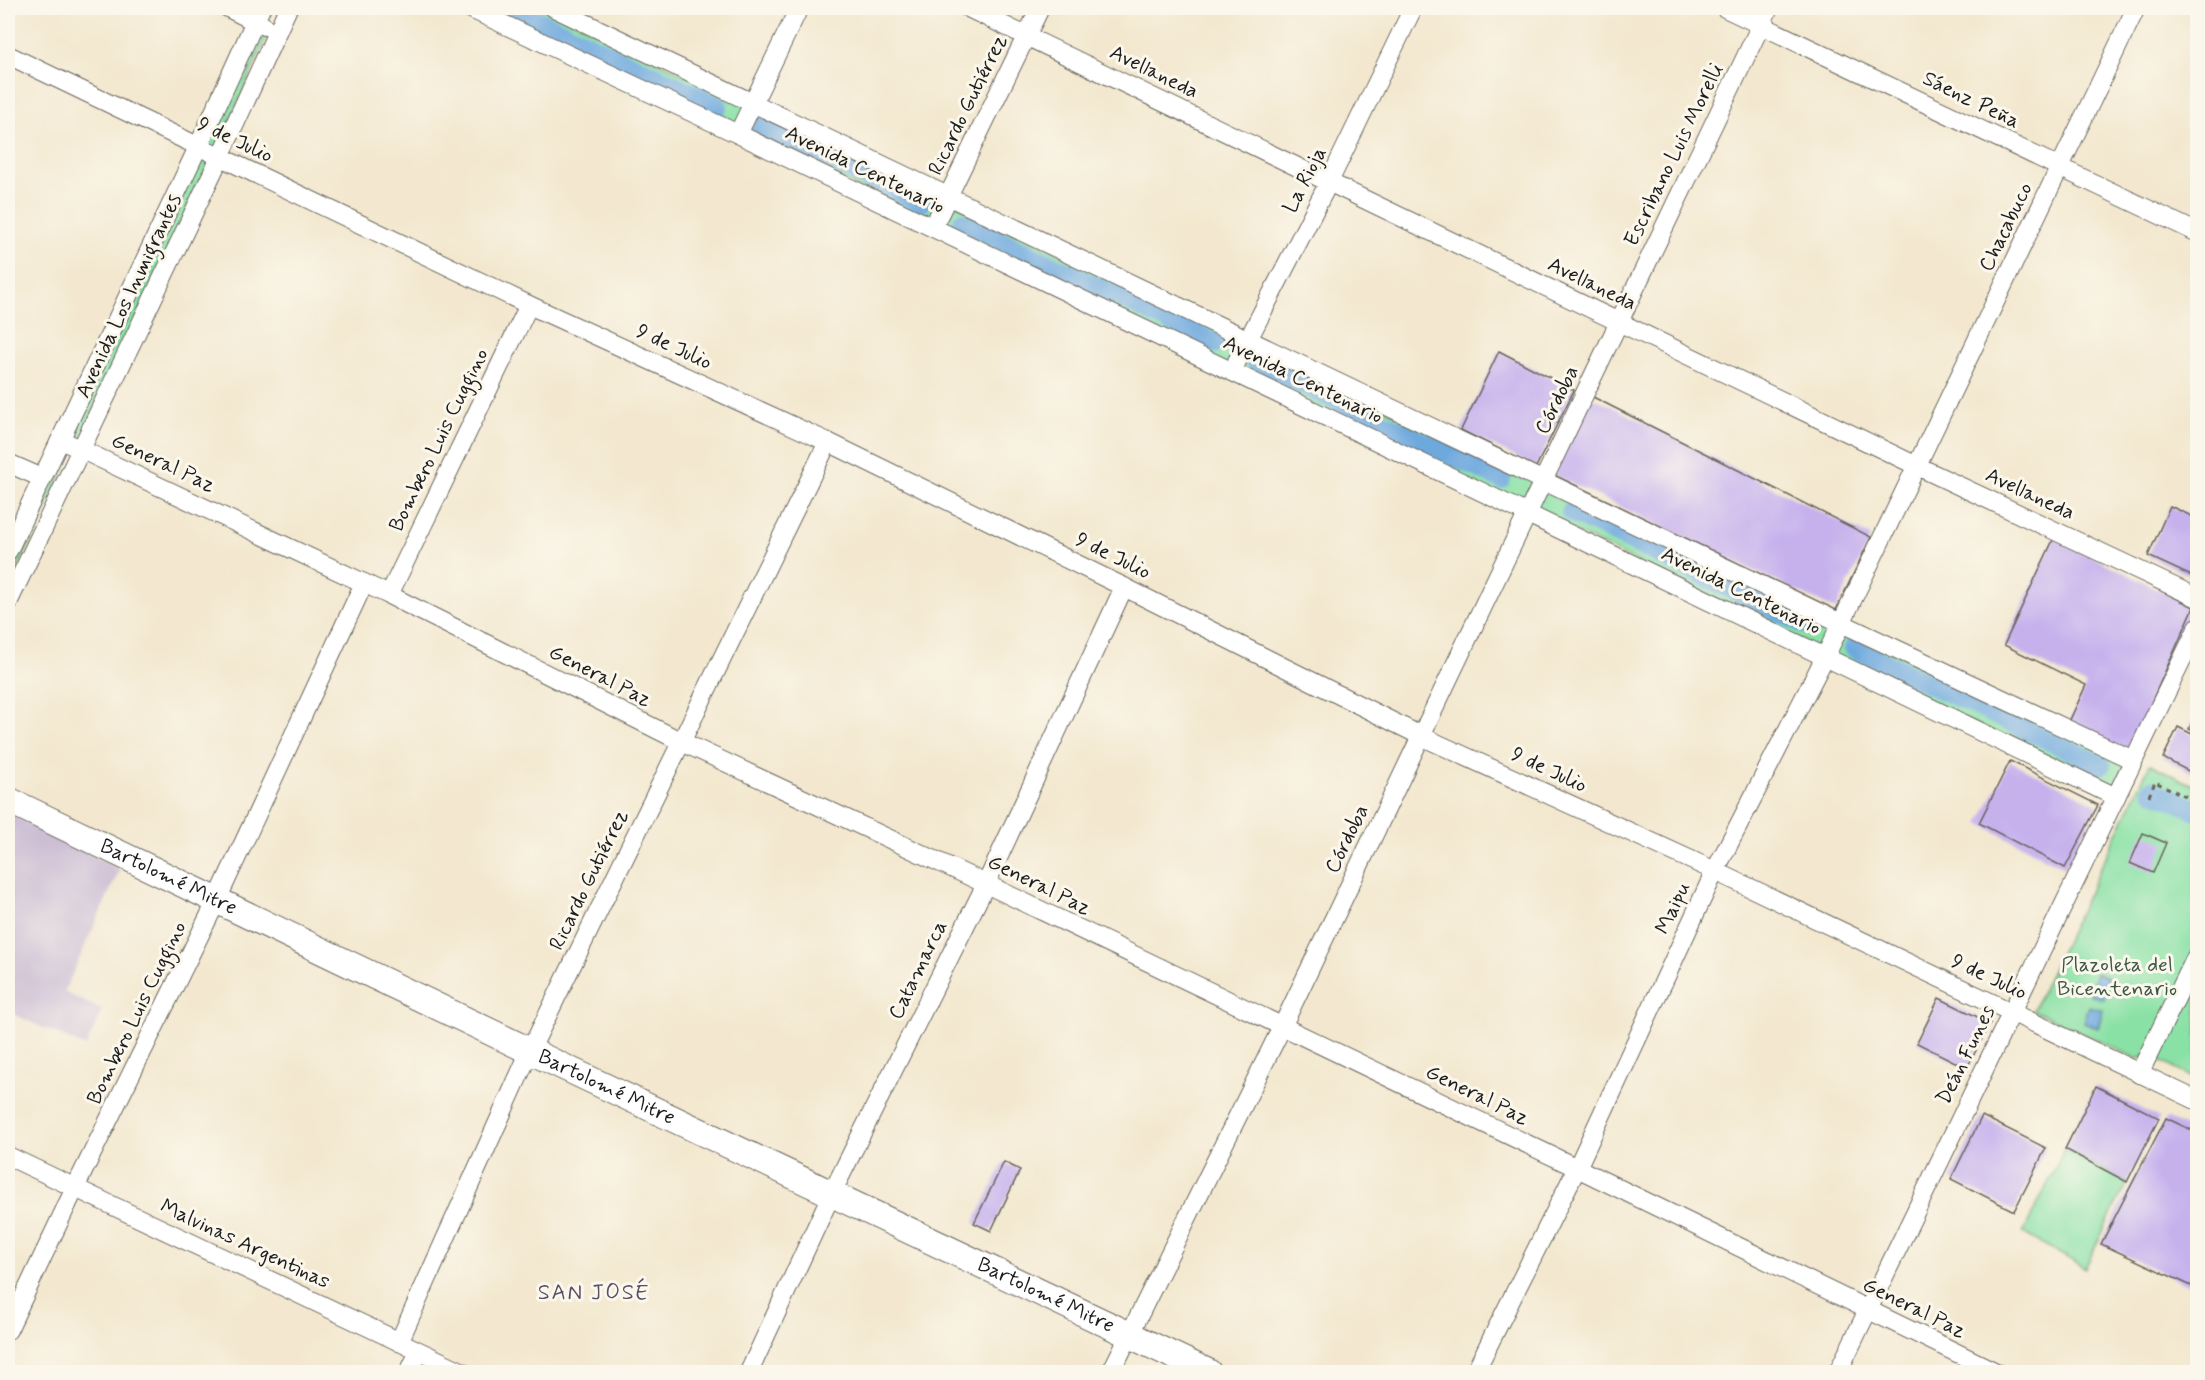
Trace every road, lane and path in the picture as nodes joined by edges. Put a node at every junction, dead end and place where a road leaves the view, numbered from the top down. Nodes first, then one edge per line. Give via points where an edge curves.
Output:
1 (228, 8) edge
2 (288, 8) edge
3 (469, 8) edge
4 (554, 8) edge
5 (798, 8) edge
6 (968, 8) edge
7 (1040, 8) edge
8 (1413, 8) edge
9 (1725, 8) edge
10 (1769, 8) edge
11 (2136, 8) edge
12 (258, 14) edge
13 (1761, 25) junction
14 (276, 32) junction
15 (1027, 35) junction
16 (8, 56) edge
17 (753, 102) junction
18 (738, 134) junction
19 (198, 147) junction
20 (220, 157) junction
21 (2059, 168) junction
22 (1329, 182) junction
23 (948, 196) junction
24 (933, 227) junction
25 (2198, 234) edge
26 (529, 305) junction
27 (1619, 322) junction
28 (1248, 340) junction
29 (1232, 371) junction
30 (61, 440) junction
31 (828, 441) junction
32 (80, 450) junction
33 (8, 463) edge
34 (1917, 466) junction
35 (42, 478) junction
36 (1543, 481) junction
37 (1528, 513) junction
38 (8, 551) edge
39 (364, 583) junction
40 (1124, 586) junction
41 (389, 595) junction
42 (2198, 598) edge
43 (8, 603) edge
44 (1841, 624) junction
45 (2198, 627) edge
46 (1825, 657) junction
47 (1420, 736) junction
48 (682, 742) junction
49 (2133, 760) junction
50 (2149, 796) dead end
51 (2116, 797) junction
52 (8, 800) edge
53 (2198, 802) edge
54 (1715, 871) junction
55 (986, 884) junction
56 (217, 900) junction
57 (2198, 953) edge
58 (2012, 1012) junction
59 (1282, 1027) junction
60 (530, 1052) junction
61 (2139, 1074) junction
62 (2198, 1101) edge
63 (8, 1156) edge
64 (1577, 1168) junction
65 (75, 1188) junction
66 (831, 1195) junction
67 (1868, 1310) junction
68 (8, 1330) edge
69 (1129, 1334) junction
70 (399, 1342) junction
71 (419, 1352) junction
72 (409, 1372) edge
73 (463, 1372) edge
74 (749, 1372) edge
75 (1111, 1372) edge
76 (1208, 1372) edge
77 (1475, 1372) edge
78 (1838, 1372) edge
79 (1996, 1372) edge

1 - 12 street
2 - 14 street, Avenida Los Inmigrantes
3 - 18 street, Avenida Centenario
4 - 17 street, Avenida Centenario
5 - 17 street
6 - 15 street, Avellaneda
7 - 15 street, Ricardo Gutiérrez
8 - 22 street, La Rioja
9 - 13 street, Sáenz Peña
10 - 13 street, Escribano Luis Morelli
11 - 21 street, Chacabuco
12 - 14 street
12 - 19 street, Avenida Los Inmigrantes
13 - 21 street, Sáenz Peña
13 - 27 street, Escribano Luis Morelli
14 - 20 street, Avenida Los Inmigrantes
15 - 22 street, Avellaneda
15 - 23 street, Ricardo Gutiérrez
16 - 19 street, 9 de Julio
17 - 18 street
17 - 23 street, Avenida Centenario
18 - 24 street, Avenida Centenario
19 - 20 street, 9 de Julio
19 - 30 street, Avenida Los Inmigrantes
20 - 26 street, 9 de Julio
20 - 32 street, Avenida Los Inmigrantes
21 - 25 street, Sáenz Peña
21 - 34 street, Chacabuco
22 - 27 street, Avellaneda
22 - 28 street, La Rioja
23 - 24 street, Ricardo Gutiérrez
23 - 28 street, Avenida Centenario
24 - 29 street, Avenida Centenario
26 - 31 street, 9 de Julio
26 - 41 street, Bombero Luis Cuggino
27 - 34 street, Avellaneda
27 - 36 street, Córdoba
28 - 29 street, La Rioja
28 - 36 street, Avenida Centenario
29 - 37 street, Avenida Centenario
30 - 32 street, General Paz
30 - 35 street, Avenida Los Inmigrantes
31 - 40 street, 9 de Julio
31 - 48 street, Ricardo Gutiérrez
32 - 39 street, General Paz
32 - 43 street, Avenida Los Inmigrantes
33 - 35 street
34 - 42 street, Avellaneda
34 - 44 street, Maipu
35 - 38 street, Avenida Los Inmigrantes
36 - 37 street, Córdoba
36 - 44 street, Avenida Centenario
37 - 46 street, Avenida Centenario
37 - 47 street, Córdoba
39 - 41 street, General Paz
39 - 56 street, Bombero Luis Cuggino
40 - 47 street, 9 de Julio
40 - 55 street, Catamarca
41 - 48 street, General Paz
44 - 46 street, Maipu
44 - 49 street, Avenida Centenario
45 - 49 street, Deán Funes
46 - 51 street, Avenida Centenario
46 - 54 street, Maipu
47 - 54 street, 9 de Julio
47 - 59 street, Córdoba
48 - 55 street, General Paz
48 - 60 street, Ricardo Gutiérrez
49 - 51 street, Deán Funes
50 - 53 path via 2155,782
51 - 58 street, Deán Funes
52 - 56 main road, Bartolomé Mitre
54 - 58 street, 9 de Julio
54 - 64 street, Maipu
55 - 59 street, General Paz
55 - 66 street, Catamarca
56 - 60 main road, Bartolomé Mitre
56 - 65 street, Bombero Luis Cuggino
57 - 61 street
58 - 61 street, 9 de Julio
58 - 67 street, Deán Funes
59 - 64 street, General Paz
59 - 69 street, Córdoba
60 - 66 main road, Bartolomé Mitre
60 - 70 street, Ricardo Gutiérrez
61 - 62 street, 9 de Julio
63 - 65 street, Malvinas Argentinas
64 - 67 street, General Paz
64 - 77 street, Maipu
65 - 68 street, Bombero Luis Cuggino
65 - 70 street, Malvinas Argentinas
66 - 69 main road, Bartolomé Mitre
66 - 74 street, Catamarca
67 - 78 street, Deán Funes
67 - 79 street, General Paz
69 - 75 street, Córdoba
69 - 76 main road, Bartolomé Mitre
70 - 71 street, Malvinas Argentinas
71 - 72 street
71 - 73 street, Malvinas Argentinas

